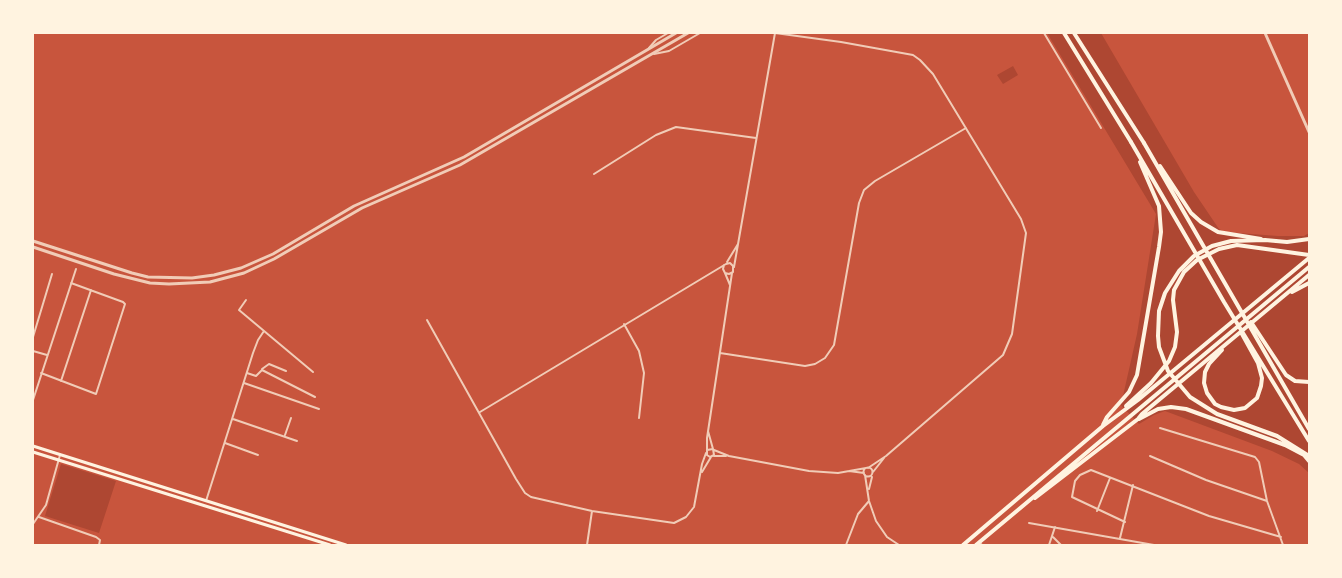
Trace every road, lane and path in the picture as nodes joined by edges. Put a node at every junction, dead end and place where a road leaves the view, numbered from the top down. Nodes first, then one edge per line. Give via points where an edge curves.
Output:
1 (668, 33) edge
2 (676, 33) edge
3 (688, 33) edge
4 (700, 33) edge
5 (775, 33) edge
6 (1044, 33) edge
7 (1064, 33) edge
8 (1074, 33) edge
9 (1265, 33) edge
10 (648, 49) junction
11 (651, 54) junction
12 (966, 128) junction
13 (1101, 128) dead end
14 (1309, 132) edge
15 (756, 138) junction
16 (1131, 142) junction
17 (1144, 143) junction
18 (594, 174) dead end
19 (1309, 239) edge
20 (1265, 240) junction
21 (33, 241) edge
22 (739, 242) junction
23 (33, 247) edge
24 (1309, 257) edge
25 (725, 265) junction
26 (1309, 267) edge
27 (76, 269) dead end
28 (733, 270) junction
29 (713, 271) junction
30 (724, 272) junction
31 (52, 274) dead end
32 (1309, 275) edge
33 (71, 283) junction
34 (1309, 284) edge
35 (730, 287) junction
36 (91, 290) junction
37 (246, 300) dead end
38 (1269, 308) junction
39 (427, 320) dead end
40 (624, 324) junction
41 (264, 331) junction
42 (33, 337) edge
43 (1233, 338) junction
44 (1260, 341) junction
45 (1251, 347) junction
46 (33, 351) edge
47 (720, 353) junction
48 (47, 355) junction
49 (262, 369) junction
50 (286, 371) dead end
51 (313, 372) dead end
52 (247, 373) junction
53 (41, 374) junction
54 (61, 381) junction
55 (1309, 382) edge
56 (244, 383) junction
57 (315, 397) dead end
58 (33, 400) edge
59 (319, 409) dead end
60 (1122, 412) junction
61 (479, 413) junction
62 (291, 418) dead end
63 (639, 418) dead end
64 (233, 419) junction
65 (1138, 419) junction
66 (1103, 426) junction
67 (1160, 428) dead end
68 (1309, 429) edge
69 (708, 431) junction
70 (284, 435) junction
71 (297, 441) dead end
72 (1309, 441) edge
73 (225, 443) junction
74 (33, 446) edge
75 (714, 449) junction
76 (33, 452) edge
77 (706, 452) junction
78 (258, 454) dead end
79 (60, 455) junction
80 (729, 456) junction
81 (886, 456) junction
82 (1150, 456) dead end
83 (1309, 456) edge
84 (712, 457) junction
85 (58, 460) junction
86 (1309, 461) edge
87 (867, 468) junction
88 (846, 471) junction
89 (873, 473) junction
90 (700, 474) junction
91 (864, 474) junction
92 (1110, 478) junction
93 (1133, 485) junction
94 (868, 491) junction
95 (206, 501) junction
96 (869, 501) junction
97 (1029, 501) junction
98 (1267, 501) junction
99 (592, 510) junction
100 (1097, 511) junction
101 (39, 517) junction
102 (1125, 522) junction
103 (1029, 523) dead end
104 (33, 524) edge
105 (1055, 526) junction
106 (303, 534) junction
107 (1052, 536) junction
108 (1281, 537) junction
109 (1120, 539) junction
110 (320, 544) edge
111 (963, 544) edge
112 (980, 544) edge
113 (1146, 544) edge
114 (99, 545) edge
115 (330, 545) edge
116 (346, 545) edge
117 (587, 545) edge
118 (846, 545) edge
119 (899, 545) edge
120 (1049, 545) edge
121 (1061, 545) edge
122 (1154, 545) edge
123 (1283, 545) edge

1 - 10 street
2 - 10 street
3 - 11 street
4 - 11 street via 669,51
5 - 12 street via 913,55 933,74
5 - 15 street
6 - 13 street
7 - 16 highway
8 - 17 highway
9 - 14 street
10 - 21 street via 464,157 354,206 273,254 241,268 192,278 148,276
11 - 23 street via 460,165 371,204 244,273 210,282 150,283
12 - 47 street via 864,190 834,345 825,357 805,366
12 - 81 street via 1026,232 1012,334 1007,349 996,362
15 - 18 street via 676,126
15 - 22 street
16 - 45 highway
16 - 66 highway via 1156,198 1161,232 1137,375
17 - 20 highway via 1201,222 1227,235
17 - 44 highway
19 - 20 highway
20 - 83 highway via 1212,246 1179,271 1170,282 1160,311 1159,347 1173,378 1190,397 1217,414 1277,436
22 - 25 street
22 - 28 street
24 - 60 highway
24 - 60 highway via 1243,245 1210,252 1197,260 1184,272 1174,290 1177,332 1169,361
25 - 28 street via 730,263
25 - 29 street
25 - 30 street
26 - 97 highway
27 - 33 street
28 - 30 street via 729,274
28 - 35 street
29 - 30 street
29 - 40 street
30 - 35 street
31 - 42 street
32 - 38 highway
33 - 36 street
33 - 48 street
34 - 38 highway
35 - 47 street
36 - 54 street
36 - 54 street via 125,304 96,394
37 - 41 street via 239,310
38 - 43 highway
39 - 61 street
40 - 61 street
40 - 63 street via 639,351 644,374
41 - 51 street
41 - 52 street
43 - 45 highway via 1205,372 1207,393 1221,407 1245,408 1257,398 1262,378
43 - 65 highway
44 - 55 highway via 1286,375 1294,381
44 - 68 highway
45 - 72 highway
46 - 48 street
47 - 69 street
48 - 53 street
49 - 50 street via 269,364
49 - 52 street via 256,376
49 - 57 street
52 - 56 street
53 - 54 street
53 - 58 street
56 - 59 street
56 - 64 street
60 - 66 highway
61 - 99 street via 525,493
62 - 70 street
64 - 70 street
64 - 73 street
65 - 86 highway via 1158,409 1186,409 1285,445
65 - 97 highway
66 - 111 highway
67 - 98 street via 1256,457
69 - 75 street
69 - 77 street
70 - 71 street
73 - 78 street
73 - 95 street
74 - 79 main road
75 - 77 street
75 - 80 street
75 - 84 street
76 - 85 main road
77 - 84 street
77 - 90 street
79 - 85 street
79 - 95 main road
80 - 84 street
80 - 88 street via 809,471
81 - 87 street
81 - 89 street
82 - 98 street
84 - 90 street
85 - 101 street
85 - 106 main road
87 - 88 street
87 - 89 street
87 - 91 street
88 - 91 street
89 - 91 street
89 - 94 street
90 - 99 street via 694,507 681,521 670,523
91 - 94 street
92 - 93 street
92 - 100 street
92 - 100 street via 1091,470 1076,479 1071,495
93 - 102 street
93 - 108 street via 1209,516
94 - 96 street
95 - 106 main road
96 - 118 street via 858,514
96 - 119 street via 881,529
97 - 112 highway
98 - 108 street
99 - 117 street
100 - 102 street
101 - 104 street
101 - 114 street via 96,537
102 - 109 street
103 - 105 street
105 - 107 street
105 - 109 street
106 - 110 main road
106 - 116 main road
107 - 120 street
107 - 121 street
108 - 123 street
109 - 113 street
110 - 115 main road
113 - 122 street

